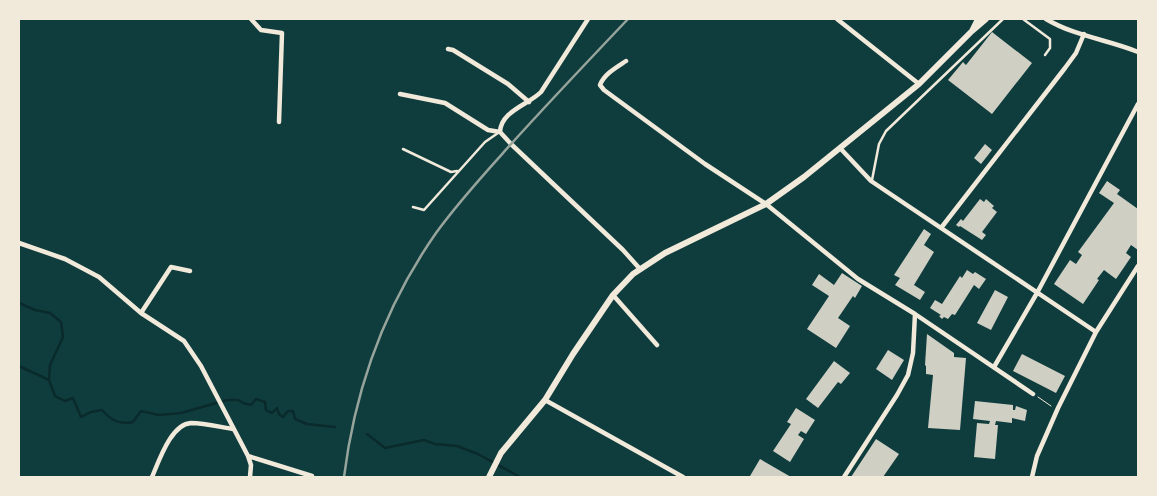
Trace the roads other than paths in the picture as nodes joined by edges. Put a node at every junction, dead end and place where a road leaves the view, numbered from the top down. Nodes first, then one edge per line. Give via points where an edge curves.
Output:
1 (251, 19) edge
2 (588, 19) edge
3 (838, 19) edge
4 (978, 19) edge
5 (986, 19) edge
6 (1003, 19) edge
7 (1023, 19) edge
8 (1046, 19) edge
9 (972, 31) junction
10 (1084, 34) junction
11 (448, 49) dead end
12 (1138, 52) edge
13 (1045, 55) dead end
14 (626, 61) dead end
15 (919, 84) junction
16 (400, 94) dead end
17 (529, 102) junction
18 (1138, 104) edge
19 (279, 122) dead end
20 (500, 132) junction
21 (840, 148) junction
22 (403, 149) dead end
23 (459, 171) junction
24 (871, 181) junction
25 (766, 204) junction
26 (413, 207) dead end
27 (941, 228) junction
28 (19, 243) edge
29 (1138, 266) edge
30 (640, 268) junction
31 (190, 271) dead end
32 (1037, 293) junction
33 (613, 295) junction
34 (142, 313) junction
35 (915, 314) junction
36 (1096, 332) junction
37 (657, 346) dead end
38 (994, 367) junction
39 (1033, 394) road end
40 (545, 400) junction
41 (233, 429) junction
42 (248, 456) junction
43 (490, 474) edge
44 (312, 476) dead end
45 (152, 477) edge
46 (250, 477) edge
47 (683, 477) edge
48 (844, 477) edge
49 (1032, 477) edge

1 - 19 street via 261,30 282,33
2 - 17 street via 541,92
3 - 15 street
4 - 9 main road
5 - 9 main road
6 - 24 lane via 886,131 879,144
7 - 13 lane via 1050,39 1050,48
8 - 10 street
9 - 15 main road
10 - 12 street
10 - 27 street via 1065,68
11 - 17 street via 508,84
14 - 25 street via 602,80 600,85 604,90
15 - 21 main road
16 - 20 street via 445,102 488,130
17 - 20 street via 503,120
18 - 32 street
20 - 23 lane via 485,142
20 - 30 street
21 - 24 street
21 - 25 main road
22 - 23 lane via 452,172
23 - 26 lane via 424,210
24 - 27 street
25 - 30 main road
25 - 35 street via 858,279
27 - 32 street
28 - 34 street via 65,259 99,277
29 - 36 street
30 - 33 main road
31 - 34 street via 171,267
32 - 36 street
32 - 38 street
33 - 37 street
33 - 40 main road
34 - 41 street via 184,341 201,366
35 - 38 street
35 - 48 street via 908,375
36 - 49 street via 1058,408 1037,456
38 - 39 street
40 - 43 main road via 501,453
40 - 47 street
41 - 42 street
41 - 45 street via 191,423 178,428
42 - 44 street
42 - 46 street

